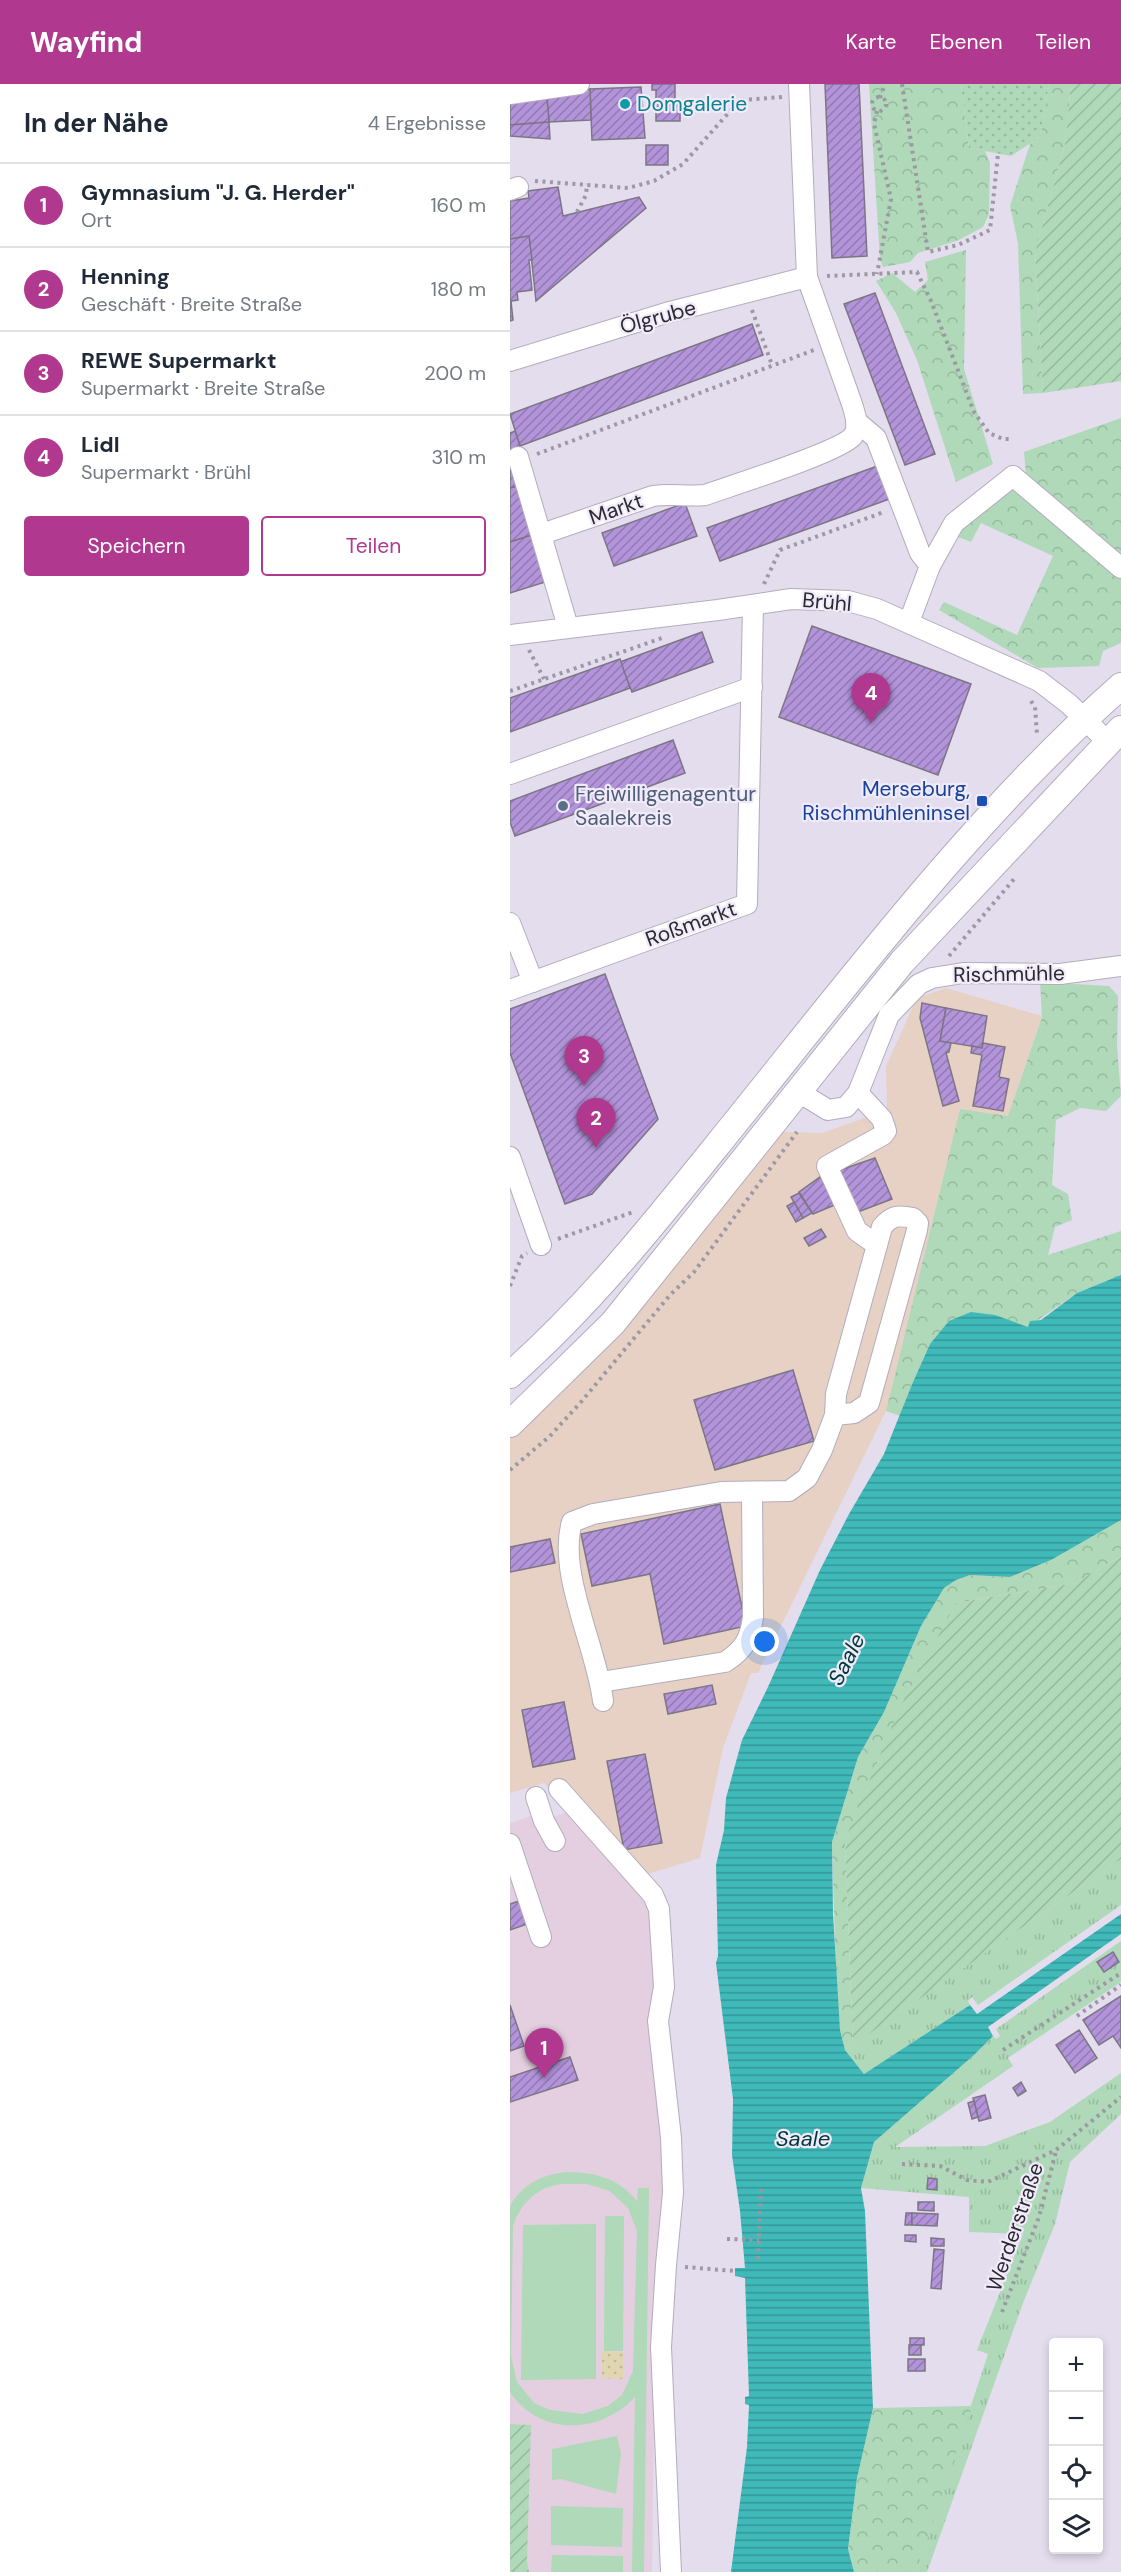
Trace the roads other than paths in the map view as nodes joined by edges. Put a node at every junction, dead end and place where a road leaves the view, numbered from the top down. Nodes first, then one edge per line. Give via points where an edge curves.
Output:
1 (579, 84) edge
2 (532, 88) edge
3 (799, 90) edge
4 (510, 94) edge
5 (807, 277) junction
6 (510, 360) edge
7 (856, 421) junction
8 (519, 459) road end
9 (542, 534) junction
10 (930, 566) junction
11 (1121, 568) edge
12 (759, 604) junction
13 (909, 622) junction
14 (568, 627) junction
15 (515, 634) edge
16 (1121, 686) edge
17 (752, 687) junction
18 (1085, 718) junction
19 (1114, 736) edge
20 (510, 774) edge
21 (510, 923) edge
22 (1121, 966) edge
23 (533, 982) junction
24 (510, 990) edge
25 (858, 1093) junction
26 (807, 1098) junction
27 (510, 1157) edge
28 (516, 1188) edge
29 (541, 1245) road end
30 (877, 1245) junction
31 (510, 1375) edge
32 (835, 1415) junction
33 (510, 1424) edge
34 (752, 1493) junction
35 (601, 1682) junction
36 (603, 1701) dead end
37 (559, 1789) dead end
38 (536, 1797) dead end
39 (555, 1841) dead end
40 (510, 1844) edge
41 (541, 1937) dead end
42 (671, 2572) edge

1 - 2 street
2 - 4 street
3 - 5 street
5 - 6 street, Ölgrube via 666,313
5 - 7 street
7 - 9 street, Markt via 848,440 705,495 653,496
7 - 10 street via 876,438 920,553
8 - 9 street
9 - 14 street
10 - 11 street via 954,522 1013,476
10 - 13 street
12 - 13 street, Brühl via 791,599 848,601
12 - 14 street, Brühl
12 - 17 street, Roßmarkt
13 - 18 street, Brühl via 1039,681
14 - 15 street, Brühl
16 - 18 main road
17 - 20 street
17 - 23 street, Roßmarkt via 747,904
18 - 19 street, Brühl
18 - 31 main road via 926,890 596,1293
19 - 26 main road via 902,962
21 - 23 street
22 - 25 street, Rischmühle via 1060,974 963,973 919,984 889,1015
23 - 24 street, Roßmarkt
25 - 26 street via 846,1107 837,1110 828,1110
25 - 30 street via 882,1119 886,1131 827,1166 857,1231
26 - 33 main road via 613,1323
27 - 28 street
28 - 29 street
30 - 32 street via 836,1394
30 - 32 street via 889,1218 899,1215 918,1223 869,1404 854,1413
32 - 34 street via 807,1478 789,1491
34 - 35 street via 753,1617 750,1636 740,1652 725,1662
34 - 35 street via 721,1492 593,1514 572,1522 567,1539 579,1611
35 - 36 street
37 - 42 street via 652,1895 659,1909 664,1987 658,2021 673,2193 662,2347
38 - 39 street
40 - 41 street

